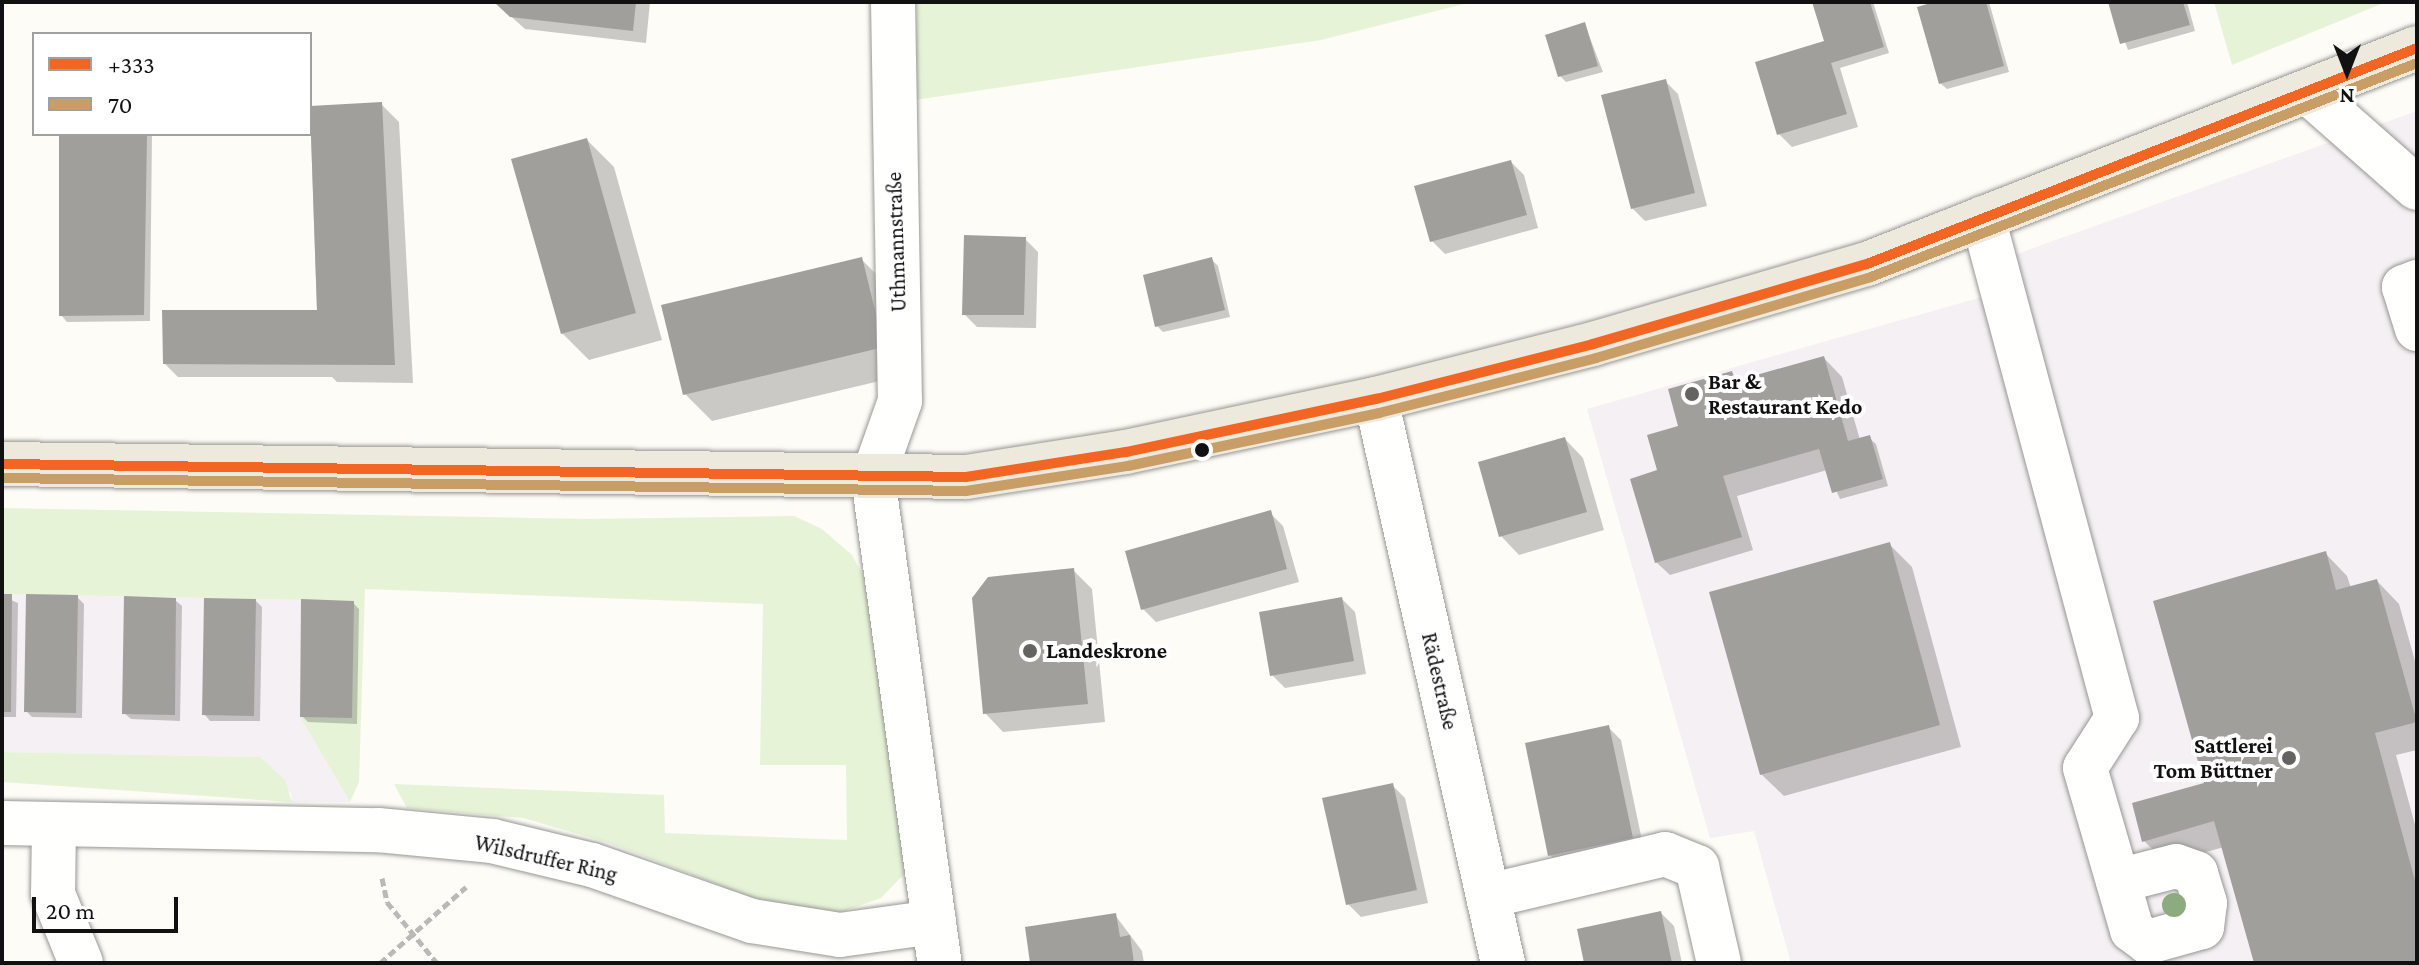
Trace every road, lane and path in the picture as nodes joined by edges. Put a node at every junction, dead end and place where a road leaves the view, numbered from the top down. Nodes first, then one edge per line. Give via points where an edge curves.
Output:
1 (892, 23) edge
2 (2417, 48) edge
3 (2308, 92) junction
4 (2417, 188) edge
5 (1983, 218) junction
6 (2417, 282) edge
7 (2417, 329) edge
8 (1376, 399) junction
9 (2, 464) edge
10 (873, 477) junction
11 (2, 823) edge
12 (54, 824) junction
13 (378, 830) junction
14 (2118, 881) dead end
15 (1488, 896) junction
16 (445, 906) dead end
17 (412, 935) junction
18 (937, 943) edge
19 (81, 963) edge
20 (380, 963) edge
21 (437, 963) edge
22 (1503, 963) edge
23 (1719, 963) edge

1 - 10 street, Uthmannstraße via 900,401
2 - 3 main road
3 - 4 street
3 - 5 main road
5 - 8 main road via 1852,268 1593,344
5 - 14 street via 2117,718 2085,768
6 - 7 street via 2404,287
8 - 10 main road via 1217,435 966,477
8 - 15 street, Rädestraße
9 - 10 main road
10 - 18 street
11 - 12 street, Wilsdruffer Ring
12 - 13 street, Wilsdruffer Ring
12 - 19 street via 53,894
13 - 17 path via 377,855 387,902
13 - 18 street, Wilsdruffer Ring via 492,841 592,865 752,921
15 - 22 street, Rädestraße
15 - 23 street via 1665,854 1697,867
16 - 17 path
17 - 20 path
17 - 21 path

